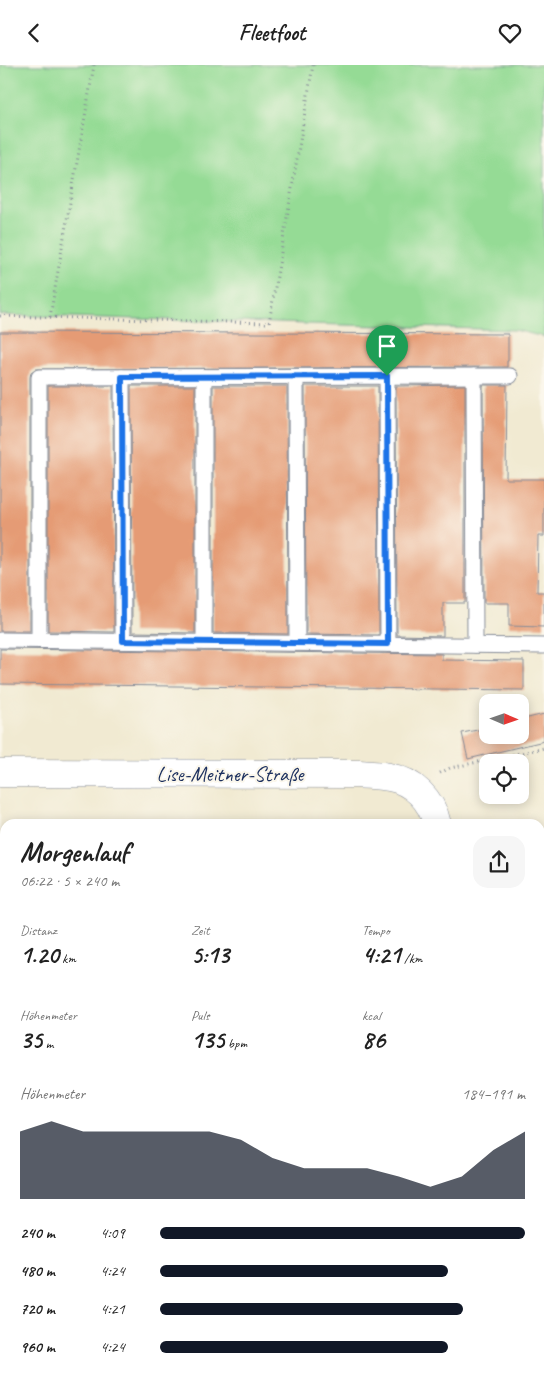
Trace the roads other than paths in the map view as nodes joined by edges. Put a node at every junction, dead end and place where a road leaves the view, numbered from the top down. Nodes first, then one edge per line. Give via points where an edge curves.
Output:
1 (387, 376) junction
2 (474, 376) junction
3 (510, 376) dead end
4 (122, 377) junction
5 (204, 377) junction
6 (296, 377) junction
7 (0, 640) edge
8 (39, 640) junction
9 (123, 641) junction
10 (204, 642) junction
11 (297, 643) junction
12 (388, 644) junction
13 (475, 645) junction
14 (544, 646) edge
15 (0, 773) edge
16 (435, 819) edge

1 - 2 lane
1 - 6 lane
1 - 12 lane
2 - 3 lane
2 - 13 lane
4 - 5 lane
4 - 8 lane via 38,377
4 - 9 lane
5 - 6 lane
5 - 10 lane
6 - 11 lane
7 - 8 lane
8 - 9 lane
9 - 10 lane
10 - 11 lane
11 - 12 lane
12 - 13 lane
13 - 14 lane
15 - 16 street, Lise-Meitner-Straße via 358,774 391,777 414,787 428,801

